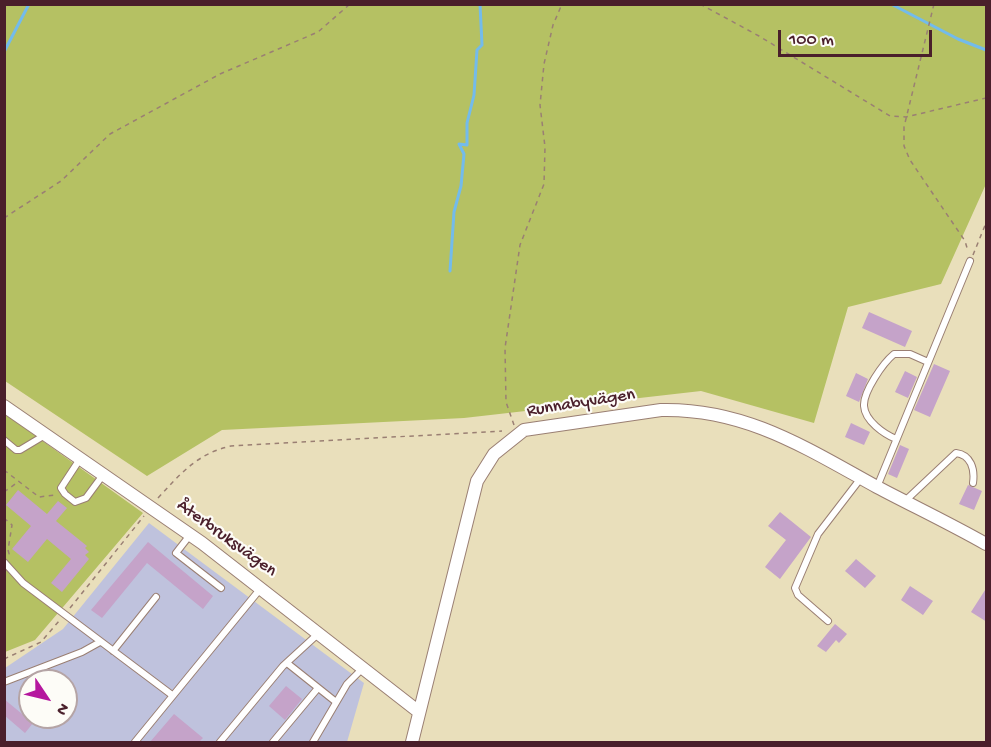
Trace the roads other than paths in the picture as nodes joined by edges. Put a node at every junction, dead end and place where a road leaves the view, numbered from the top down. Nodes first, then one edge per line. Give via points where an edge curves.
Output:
1 (970, 261) road end
2 (928, 362) junction
3 (4, 406) edge
4 (46, 435) junction
5 (896, 439) junction
6 (4, 440) edge
7 (80, 459) junction
8 (103, 475) junction
9 (861, 478) junction
10 (973, 483) dead end
11 (877, 486) junction
12 (904, 501) junction
13 (190, 535) junction
14 (987, 544) edge
15 (6, 563) edge
16 (262, 587) junction
17 (222, 588) dead end
18 (156, 597) dead end
19 (828, 621) dead end
20 (320, 633) junction
21 (100, 642) junction
22 (112, 651) junction
23 (287, 663) junction
24 (363, 668) junction
25 (4, 682) edge
26 (318, 688) junction
27 (172, 695) junction
28 (336, 702) junction
29 (419, 712) junction
30 (135, 742) edge
31 (220, 742) edge
32 (273, 742) edge
33 (313, 742) edge
34 (412, 742) edge

1 - 2 lane
2 - 5 lane
2 - 5 lane via 910,354 894,354 879,369 863,404 866,414 882,432
3 - 4 street, Återbruksvägen
4 - 6 lane via 20,450
4 - 7 street, Återbruksvägen
5 - 11 lane
7 - 8 street, Återbruksvägen
7 - 8 lane via 61,488 75,502 86,498
8 - 13 street, Återbruksvägen
9 - 11 street, Runnabyvägen
9 - 19 lane via 818,534 795,588
9 - 29 street, Runnabyvägen via 776,432 684,410 637,413 537,428 517,435 494,453 477,481
10 - 12 lane via 970,460 956,453
11 - 12 street, Runnabyvägen
12 - 14 street, Runnabyvägen
13 - 16 street, Återbruksvägen
13 - 17 lane via 176,553
15 - 21 lane via 23,583
16 - 20 street, Återbruksvägen
16 - 27 lane
18 - 22 lane
20 - 23 lane
20 - 24 street, Återbruksvägen
21 - 22 lane
21 - 25 lane
22 - 27 lane
23 - 26 lane
23 - 31 lane
24 - 28 lane
24 - 29 street, Återbruksvägen
26 - 28 lane
26 - 32 lane
27 - 30 lane
28 - 33 lane
29 - 34 street, Runnabyvägen

